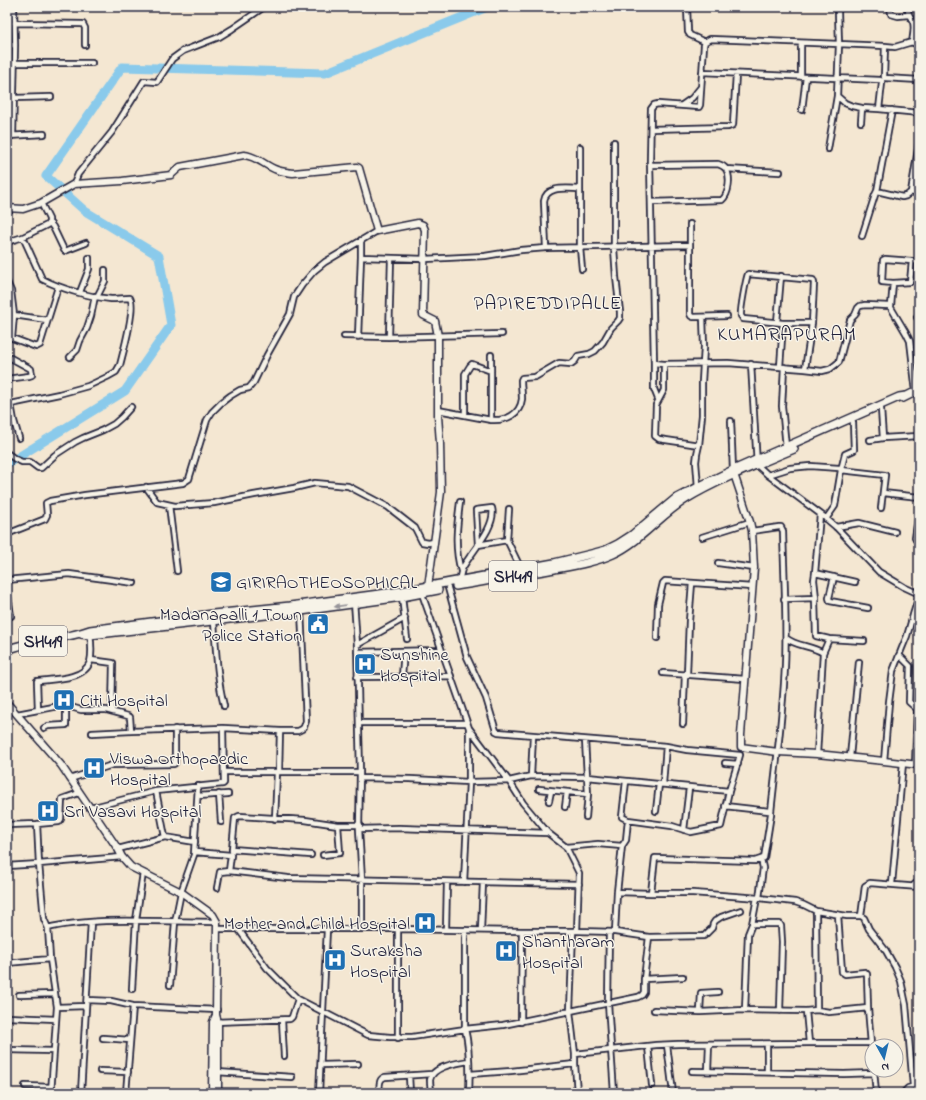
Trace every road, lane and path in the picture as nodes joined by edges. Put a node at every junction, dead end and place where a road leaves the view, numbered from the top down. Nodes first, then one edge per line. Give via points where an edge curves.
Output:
1 (14, 7) edge
2 (264, 7) edge
3 (687, 7) edge
4 (840, 7) edge
5 (890, 7) edge
6 (908, 7) edge
7 (908, 14) junction
8 (14, 23) junction
9 (705, 42) junction
10 (912, 42) junction
11 (801, 43) junction
12 (839, 44) junction
13 (7, 45) edge
14 (15, 45) junction
15 (84, 45) dead end
16 (885, 46) junction
17 (919, 46) edge
18 (15, 63) junction
19 (92, 63) dead end
20 (702, 72) junction
21 (736, 74) junction
22 (804, 77) junction
23 (838, 78) junction
24 (919, 80) edge
25 (702, 86) junction
26 (837, 96) junction
27 (51, 97) dead end
28 (14, 98) junction
29 (681, 106) junction
30 (862, 108) junction
31 (879, 108) junction
32 (802, 110) dead end
33 (892, 110) junction
34 (919, 113) edge
35 (860, 122) dead end
36 (651, 129) junction
37 (44, 134) dead end
38 (7, 136) edge
39 (13, 136) junction
40 (614, 142) dead end
41 (919, 143) edge
42 (580, 146) dead end
43 (828, 149) dead end
44 (650, 165) junction
45 (726, 169) junction
46 (780, 172) dead end
47 (74, 184) junction
48 (580, 189) junction
49 (877, 192) junction
50 (911, 192) junction
51 (919, 194) edge
52 (43, 201) junction
53 (651, 202) junction
54 (7, 208) edge
55 (49, 222) junction
56 (690, 224) dead end
57 (377, 231) junction
58 (862, 236) dead end
59 (23, 237) junction
60 (361, 240) junction
61 (7, 242) edge
62 (86, 243) dead end
63 (690, 245) junction
64 (652, 247) junction
65 (546, 248) junction
66 (580, 248) junction
67 (614, 248) junction
68 (361, 257) junction
69 (89, 258) dead end
70 (391, 258) junction
71 (425, 259) junction
72 (912, 261) junction
73 (919, 261) edge
74 (582, 269) dead end
75 (105, 270) dead end
76 (780, 276) junction
77 (7, 282) edge
78 (893, 283) junction
79 (58, 286) junction
80 (80, 292) junction
81 (96, 296) junction
82 (891, 306) junction
83 (14, 315) junction
84 (703, 316) junction
85 (727, 316) dead end
86 (48, 320) junction
87 (777, 322) junction
88 (783, 323) junction
89 (812, 323) junction
90 (502, 334) dead end
91 (344, 336) dead end
92 (358, 336) junction
93 (438, 336) junction
94 (389, 337) junction
95 (491, 355) dead end
96 (7, 356) edge
97 (70, 357) dead end
98 (654, 363) junction
99 (703, 363) junction
100 (664, 364) junction
101 (752, 364) junction
102 (782, 367) junction
103 (805, 369) junction
104 (492, 371) junction
105 (7, 379) edge
106 (918, 391) edge
107 (906, 396) junction
108 (658, 399) junction
109 (9, 404) edge
110 (131, 407) dead end
111 (881, 409) junction
112 (438, 410) junction
113 (465, 415) junction
114 (491, 420) junction
115 (731, 421) dead end
116 (853, 422) junction
117 (919, 436) edge
118 (19, 438) dead end
119 (883, 438) junction
120 (870, 440) dead end
121 (699, 445) junction
122 (786, 447) junction
123 (7, 453) edge
124 (757, 462) junction
125 (841, 469) junction
126 (734, 473) junction
127 (768, 475) junction
128 (146, 487) junction
129 (698, 487) junction
130 (883, 493) junction
131 (919, 497) edge
132 (460, 502) dead end
133 (169, 505) junction
134 (881, 508) dead end
135 (509, 509) dead end
136 (919, 511) edge
137 (820, 514) junction
138 (826, 519) junction
139 (750, 522) junction
140 (836, 527) junction
141 (752, 531) junction
142 (895, 532) dead end
143 (7, 534) edge
144 (702, 537) dead end
145 (507, 540) junction
146 (919, 540) edge
147 (434, 542) junction
148 (478, 545) junction
149 (718, 563) dead end
150 (754, 568) junction
151 (521, 569) junction
152 (177, 571) dead end
153 (461, 571) junction
154 (815, 573) junction
155 (834, 576) junction
156 (7, 580) edge
157 (459, 581) junction
158 (855, 582) dead end
159 (134, 583) dead end
160 (692, 583) junction
161 (752, 587) junction
162 (7, 588) edge
163 (448, 588) junction
164 (423, 589) junction
165 (919, 595) edge
166 (402, 597) junction
167 (784, 599) junction
168 (815, 599) junction
169 (354, 600) junction
170 (301, 608) junction
171 (868, 608) dead end
172 (11, 616) dead end
173 (405, 618) junction
174 (214, 621) junction
175 (90, 632) junction
176 (657, 638) dead end
177 (786, 638) junction
178 (829, 638) junction
179 (407, 639) dead end
180 (864, 641) dead end
181 (357, 645) junction
182 (7, 650) edge
183 (441, 650) junction
184 (404, 651) junction
185 (357, 652) junction
186 (823, 653) junction
187 (899, 655) junction
188 (91, 660) junction
189 (859, 662) dead end
190 (663, 673) dead end
191 (686, 674) junction
192 (402, 676) junction
193 (451, 676) junction
194 (357, 677) junction
195 (745, 679) junction
196 (7, 703) edge
197 (66, 706) junction
198 (224, 706) dead end
199 (38, 710) junction
200 (112, 711) junction
201 (17, 714) junction
202 (359, 723) junction
203 (683, 724) dead end
204 (468, 726) junction
205 (44, 728) dead end
206 (223, 728) junction
207 (175, 729) junction
208 (131, 731) junction
209 (280, 731) junction
210 (92, 733) dead end
211 (533, 736) junction
212 (586, 740) junction
213 (666, 746) junction
214 (741, 747) junction
215 (778, 752) junction
216 (817, 754) junction
217 (740, 755) junction
218 (850, 757) junction
219 (884, 761) junction
220 (725, 763) dead end
221 (903, 763) junction
222 (738, 764) junction
223 (917, 765) edge
224 (224, 772) junction
225 (278, 772) junction
226 (360, 772) junction
227 (531, 776) junction
228 (587, 777) junction
229 (360, 778) junction
230 (70, 779) junction
231 (509, 780) junction
232 (626, 781) junction
233 (469, 782) junction
234 (661, 784) junction
235 (198, 786) junction
236 (689, 788) junction
237 (539, 789) dead end
238 (551, 790) junction
239 (156, 791) junction
240 (729, 791) junction
241 (567, 792) junction
242 (79, 793) junction
243 (219, 794) junction
244 (228, 794) dead end
245 (588, 794) junction
246 (198, 796) junction
247 (549, 801) dead end
248 (725, 806) junction
249 (565, 807) dead end
250 (90, 808) junction
251 (656, 811) dead end
252 (771, 812) junction
253 (586, 817) dead end
254 (275, 818) junction
255 (628, 820) junction
256 (221, 822) dead end
257 (37, 824) junction
258 (7, 825) edge
259 (338, 825) junction
260 (359, 827) junction
261 (684, 830) junction
262 (467, 831) junction
263 (548, 833) junction
264 (165, 837) junction
265 (195, 842) junction
266 (622, 846) junction
267 (566, 847) junction
268 (232, 848) junction
269 (118, 849) junction
270 (194, 854) junction
271 (231, 855) junction
272 (311, 855) dead end
273 (323, 855) dead end
274 (122, 856) junction
275 (761, 859) junction
276 (39, 864) junction
277 (7, 866) edge
278 (229, 871) junction
279 (143, 873) junction
280 (362, 880) junction
281 (447, 882) junction
282 (464, 882) junction
283 (483, 882) junction
284 (919, 882) edge
285 (579, 884) junction
286 (892, 884) junction
287 (913, 886) junction
288 (919, 887) edge
289 (217, 888) dead end
290 (181, 892) junction
291 (617, 892) junction
292 (651, 893) junction
293 (758, 898) junction
294 (741, 910) dead end
295 (816, 911) junction
296 (838, 915) junction
297 (862, 916) junction
298 (136, 920) junction
299 (91, 922) junction
300 (175, 922) junction
301 (752, 924) junction
302 (217, 926) junction
303 (7, 928) edge
304 (48, 928) junction
305 (328, 929) junction
306 (362, 929) junction
307 (398, 929) junction
308 (239, 930) junction
309 (446, 930) junction
310 (465, 930) junction
311 (481, 930) junction
312 (522, 931) junction
313 (575, 931) junction
314 (609, 932) junction
315 (615, 932) junction
316 (8, 933) edge
317 (649, 937) junction
318 (50, 958) junction
319 (7, 963) edge
320 (683, 976) dead end
321 (644, 979) junction
322 (170, 985) dead end
323 (132, 989) dead end
324 (718, 992) dead end
325 (55, 994) junction
326 (19, 996) dead end
327 (298, 999) junction
328 (87, 1000) junction
329 (608, 1003) junction
330 (86, 1006) junction
331 (133, 1006) junction
332 (57, 1007) junction
333 (868, 1008) junction
334 (654, 1010) dead end
335 (745, 1010) junction
336 (818, 1010) junction
337 (570, 1011) junction
338 (780, 1011) junction
339 (323, 1012) junction
340 (700, 1012) junction
341 (806, 1012) junction
342 (7, 1016) edge
343 (216, 1017) junction
344 (56, 1019) junction
345 (282, 1020) junction
346 (521, 1022) junction
347 (465, 1029) junction
348 (102, 1038) dead end
349 (398, 1038) junction
350 (870, 1038) edge
351 (130, 1040) junction
352 (809, 1043) junction
353 (864, 1043) edge
354 (709, 1044) junction
355 (767, 1044) junction
356 (667, 1045) junction
357 (648, 1046) junction
358 (7, 1050) edge
359 (54, 1051) junction
360 (610, 1051) junction
361 (575, 1054) junction
362 (284, 1056) dead end
363 (469, 1060) junction
364 (358, 1064) dead end
365 (575, 1064) junction
366 (321, 1065) junction
367 (100, 1071) dead end
368 (692, 1071) dead end
369 (708, 1071) junction
370 (128, 1072) junction
371 (217, 1072) junction
372 (767, 1072) junction
373 (864, 1073) edge
374 (432, 1074) junction
375 (470, 1074) junction
376 (409, 1076) junction
377 (292, 1077) dead end
378 (875, 1078) edge
379 (652, 1085) dead end
380 (919, 1085) edge
381 (25, 1086) dead end
382 (913, 1086) junction
383 (52, 1087) junction
384 (51, 1093) edge
385 (81, 1093) edge
386 (126, 1093) edge
387 (212, 1093) edge
388 (218, 1093) edge
389 (320, 1093) edge
390 (379, 1093) edge
391 (410, 1093) edge
392 (431, 1093) edge
393 (470, 1093) edge
394 (577, 1093) edge
395 (614, 1093) edge
396 (673, 1093) edge
397 (876, 1093) edge
398 (905, 1093) edge

1 - 8 street
2 - 47 street via 219,37 183,51 172,59 157,82 144,81 112,132 78,174
3 - 9 street via 688,32
4 - 12 street
5 - 7 street via 891,14
6 - 7 street
7 - 10 street via 913,22
8 - 14 street
8 - 15 street via 83,24
9 - 11 street via 710,39
9 - 20 street
10 - 16 street via 897,47
10 - 17 street
11 - 12 street
11 - 22 street
12 - 16 street
12 - 23 street
13 - 14 street
14 - 18 street
16 - 24 street via 885,78
18 - 19 street
18 - 28 street
20 - 21 street
20 - 25 street
21 - 22 street
21 - 36 street via 732,126
22 - 23 street
22 - 32 street
23 - 26 street
23 - 31 street via 882,80
25 - 29 street
25 - 29 street via 699,107
26 - 30 street via 845,103
26 - 43 street
27 - 28 street
28 - 39 street
29 - 36 street via 654,106 651,109
30 - 31 street
30 - 35 street
31 - 33 street
33 - 34 street
33 - 49 street
36 - 44 street
37 - 39 street
38 - 39 street
40 - 67 street
41 - 50 street
42 - 48 street
44 - 45 street via 718,164
44 - 53 street
45 - 46 street
45 - 53 street via 729,184 722,200
47 - 52 main road
47 - 57 main road via 171,175 180,167 244,154 284,172 357,167 360,169
48 - 65 street via 550,190 545,196
48 - 66 street
49 - 50 street via 902,197
49 - 58 street
50 - 51 street
52 - 54 main road via 23,209
52 - 55 street
53 - 64 street
55 - 59 street
55 - 62 street via 65,251
56 - 63 street
57 - 60 street
57 - 71 main road via 418,223 423,225
59 - 61 street
59 - 79 street via 40,277
60 - 68 street
60 - 128 street via 325,262 302,285 294,297 290,314 254,382 249,388 240,390 221,403 207,420 189,479 183,483
63 - 64 street
63 - 84 street via 690,314 693,317
64 - 67 street
64 - 98 street
65 - 66 street
65 - 71 street via 485,256
66 - 67 street
66 - 74 street
67 - 114 street via 620,318 603,342 592,353 578,356 573,363 559,362 535,377 522,378 522,399 513,415 506,419
68 - 70 street
68 - 92 street
69 - 80 street via 89,269
70 - 71 street
70 - 94 street
71 - 93 main road via 423,316 435,321
72 - 73 street
72 - 78 street via 910,282
72 - 78 street via 884,260 882,281
75 - 81 street via 105,281
76 - 87 street
76 - 87 street via 748,274 741,311 743,319
76 - 89 street via 813,280
77 - 83 street via 11,291
78 - 82 street
79 - 80 street
79 - 86 street
80 - 81 street
81 - 97 street via 87,328 77,350
81 - 109 street via 111,299 130,298 132,301 126,343 116,372 88,386
82 - 103 street via 860,306 850,320 839,362 822,371
82 - 106 street via 910,341
83 - 86 street
83 - 86 street via 12,338 36,347 40,345
84 - 85 street
84 - 99 street
87 - 88 street
88 - 89 street
88 - 102 street
89 - 103 street
90 - 93 street
91 - 92 street
92 - 94 street
93 - 94 street
93 - 112 main road
95 - 104 street
96 - 105 street via 32,372 29,376
98 - 100 street
98 - 108 street via 654,388
99 - 100 street
99 - 101 street
99 - 121 street
100 - 108 street via 664,390
101 - 102 street
101 - 124 street
102 - 103 street
102 - 122 street
104 - 113 street via 472,364 465,374
104 - 114 street
106 - 107 main road, SH419
107 - 111 main road, SH419
107 - 122 main road, SH419
108 - 121 street via 655,411 655,436 659,439
109 - 118 street
110 - 123 street via 114,424 75,442 55,455 43,467 38,468 30,462 22,462
111 - 116 main road, SH419
111 - 119 street
112 - 113 street
112 - 147 main road via 440,492
113 - 114 street
115 - 126 street
116 - 124 main road, SH419
116 - 125 street via 854,450 845,454
117 - 119 street
119 - 120 street
121 - 129 street via 696,462
122 - 124 main road, SH419
124 - 126 main road, SH419
124 - 127 street
125 - 127 street via 810,466 790,468
125 - 130 street via 884,475
125 - 138 street via 835,506
126 - 129 main road, SH419
126 - 139 main road
126 - 163 main road, SH419 via 687,499 636,540 601,559
127 - 137 street
128 - 133 street via 157,502
128 - 143 street via 50,501 46,503 45,519
129 - 151 main road, SH419 via 675,500 632,535 606,550
130 - 131 street
130 - 134 street
132 - 153 street via 456,542
133 - 147 street via 214,503 315,483 348,486 388,507 415,528 422,542
133 - 152 street
135 - 145 street
136 - 146 street via 915,538
137 - 138 street
137 - 154 street
138 - 140 street
139 - 141 main road
139 - 144 street
140 - 142 street via 859,523
140 - 165 street via 879,572
141 - 150 main road
141 - 167 street via 779,527 784,531
145 - 148 street
145 - 151 street
147 - 164 main road
148 - 148 street via 475,510 491,508 493,512 490,526
148 - 153 street
149 - 150 street
150 - 161 main road
151 - 157 main road, SH419
153 - 157 street
154 - 155 street
154 - 168 street
155 - 158 street
155 - 171 street via 830,601
156 - 159 street via 69,574
157 - 164 main road, SH419
160 - 161 street
160 - 176 street via 664,581 658,604
160 - 191 street
161 - 195 main road
162 - 172 street
163 - 164 main road, SH419
163 - 211 street via 468,657 486,698 496,731
164 - 166 main road, SH419
164 - 169 main road, SH419
164 - 183 street
165 - 187 street
166 - 169 main road, SH419
166 - 173 street
167 - 168 street
167 - 177 street
168 - 178 street via 816,636
169 - 170 main road, SH419
169 - 181 street
170 - 174 main road, SH419
170 - 175 main road, SH419 via 213,614
170 - 209 street via 306,721 302,730
173 - 179 street
173 - 181 street
174 - 175 main road, SH419
174 - 198 street via 217,668
175 - 182 main road, SH419 via 20,645
175 - 188 street
177 - 186 street
177 - 215 street
178 - 180 street
178 - 186 street
181 - 185 street
183 - 184 street
183 - 193 street
184 - 185 street
184 - 192 street
185 - 194 street
186 - 216 street
187 - 219 street via 893,671
187 - 223 street via 910,666 909,702 918,709
188 - 199 street via 83,671 71,677 37,681
188 - 200 street via 113,663
189 - 218 street
190 - 191 street
191 - 195 street
191 - 203 street
192 - 193 street
192 - 194 street
193 - 204 street
194 - 202 street
195 - 214 main road
196 - 201 main road
197 - 199 street
197 - 200 street via 81,710
197 - 205 street via 66,724
199 - 201 street
200 - 208 street via 130,717
201 - 230 main road
202 - 204 street
202 - 226 street
204 - 231 street
204 - 233 street
206 - 207 street
206 - 209 street
206 - 224 street
207 - 208 street
207 - 230 street via 175,763 172,765 112,766
208 - 210 street
209 - 225 street
211 - 212 street
211 - 227 street
212 - 213 street
212 - 228 street
213 - 217 street
213 - 234 street
214 - 215 main road
214 - 217 street
215 - 216 main road
215 - 252 street
216 - 218 main road
217 - 222 street
218 - 219 main road
219 - 221 main road
220 - 222 street
221 - 223 main road
221 - 286 street
222 - 240 street
224 - 225 street
224 - 235 street via 223,784
225 - 226 street
225 - 254 street
226 - 229 street
227 - 228 street
227 - 231 street
228 - 232 street
228 - 245 street
229 - 233 street
229 - 260 street
230 - 242 main road
231 - 233 street
231 - 263 street via 523,803
232 - 234 street
232 - 255 street via 622,817
233 - 262 street
234 - 236 street
234 - 251 street
235 - 239 street
235 - 246 street
236 - 240 street
236 - 261 street
237 - 238 street
238 - 241 street
238 - 247 street
239 - 250 street
239 - 264 street
240 - 248 street
241 - 245 street
241 - 249 street
242 - 250 main road
242 - 257 street via 62,799 59,822
243 - 244 street
243 - 246 street
243 - 256 street
245 - 253 street
246 - 265 street
248 - 252 street
248 - 261 street via 721,826 691,832
250 - 269 main road
252 - 275 street via 764,858
254 - 259 street
254 - 268 street via 235,818
255 - 261 street
255 - 266 street via 626,840
257 - 258 street
257 - 276 street
259 - 260 street
259 - 273 street via 340,853
260 - 262 street
260 - 280 street
262 - 263 street
262 - 282 street
263 - 267 street
264 - 265 street
264 - 269 street
265 - 270 street
266 - 267 street via 598,844
266 - 291 street
267 - 285 street via 579,873
268 - 271 street
268 - 272 street
269 - 274 main road
270 - 271 street
270 - 290 street
271 - 278 street
274 - 276 street
274 - 279 main road via 131,867
275 - 292 street via 755,861 655,858
275 - 293 street via 763,868
276 - 277 street
276 - 304 street via 44,919
278 - 280 street via 288,878
278 - 289 street via 220,872
279 - 290 main road
279 - 298 street
280 - 281 street
280 - 306 street
281 - 282 street
281 - 309 street
282 - 283 street
283 - 285 street
283 - 311 street
284 - 287 street
285 - 313 street
286 - 287 street
286 - 297 street via 870,883 865,886
287 - 288 street
290 - 300 street
290 - 302 main road via 213,915
291 - 292 street
291 - 315 street
292 - 293 street
293 - 295 street via 795,902
293 - 301 street
294 - 317 street via 715,921 704,936
295 - 296 street
295 - 336 street
296 - 297 street
296 - 333 street via 842,972 866,973
297 - 382 street via 868,929 886,951 901,981 906,1005
298 - 299 street
298 - 300 street
298 - 323 street
299 - 304 street
299 - 328 street
300 - 302 street
300 - 322 street
301 - 335 street via 748,934
301 - 338 street via 781,926
302 - 308 street
302 - 343 main road
303 - 316 street
304 - 318 street
305 - 306 street
305 - 308 street
305 - 339 street
306 - 307 street
307 - 309 street
307 - 349 street
308 - 327 street via 267,968
309 - 310 street
310 - 311 street
310 - 347 street
311 - 312 street
312 - 313 street
312 - 346 street
313 - 314 street
313 - 337 street
314 - 315 street
314 - 329 street
315 - 317 street
317 - 321 street
318 - 319 street
318 - 325 street
320 - 321 street
321 - 329 street via 642,995
324 - 340 street via 701,993
325 - 326 street
325 - 332 street
327 - 339 street
327 - 345 street via 292,1017
328 - 330 street
328 - 331 street via 111,1001
329 - 337 street
329 - 360 street
330 - 332 street
330 - 385 street
331 - 343 street
331 - 351 street
332 - 344 street
333 - 336 street via 829,1012
333 - 350 street
334 - 340 street
335 - 338 street
335 - 340 street
336 - 341 street
337 - 346 street
337 - 361 street
338 - 341 street
339 - 349 street via 368,1035
339 - 366 street
341 - 352 street
342 - 344 street
343 - 345 street
343 - 371 main road
343 - 387 main road
344 - 359 street
345 - 362 street
346 - 347 street
347 - 349 street
347 - 363 street
348 - 351 street
351 - 370 street
352 - 353 street
352 - 355 street
354 - 355 street
354 - 356 street
354 - 369 street
355 - 372 street
356 - 357 street
356 - 396 street
357 - 360 street
357 - 379 street
358 - 359 street
359 - 383 street
360 - 361 street
360 - 395 street
361 - 365 street
363 - 374 street via 440,1068
363 - 375 street
364 - 366 street
365 - 375 street
365 - 394 street
366 - 389 street
367 - 370 street
368 - 369 street
369 - 372 street
370 - 386 street
371 - 377 street
371 - 388 main road
372 - 373 street
374 - 376 street
374 - 392 street
375 - 393 street
376 - 390 street via 382,1078
376 - 391 street
378 - 397 street
380 - 382 street
381 - 383 street
382 - 398 street via 904,1091
383 - 384 street

